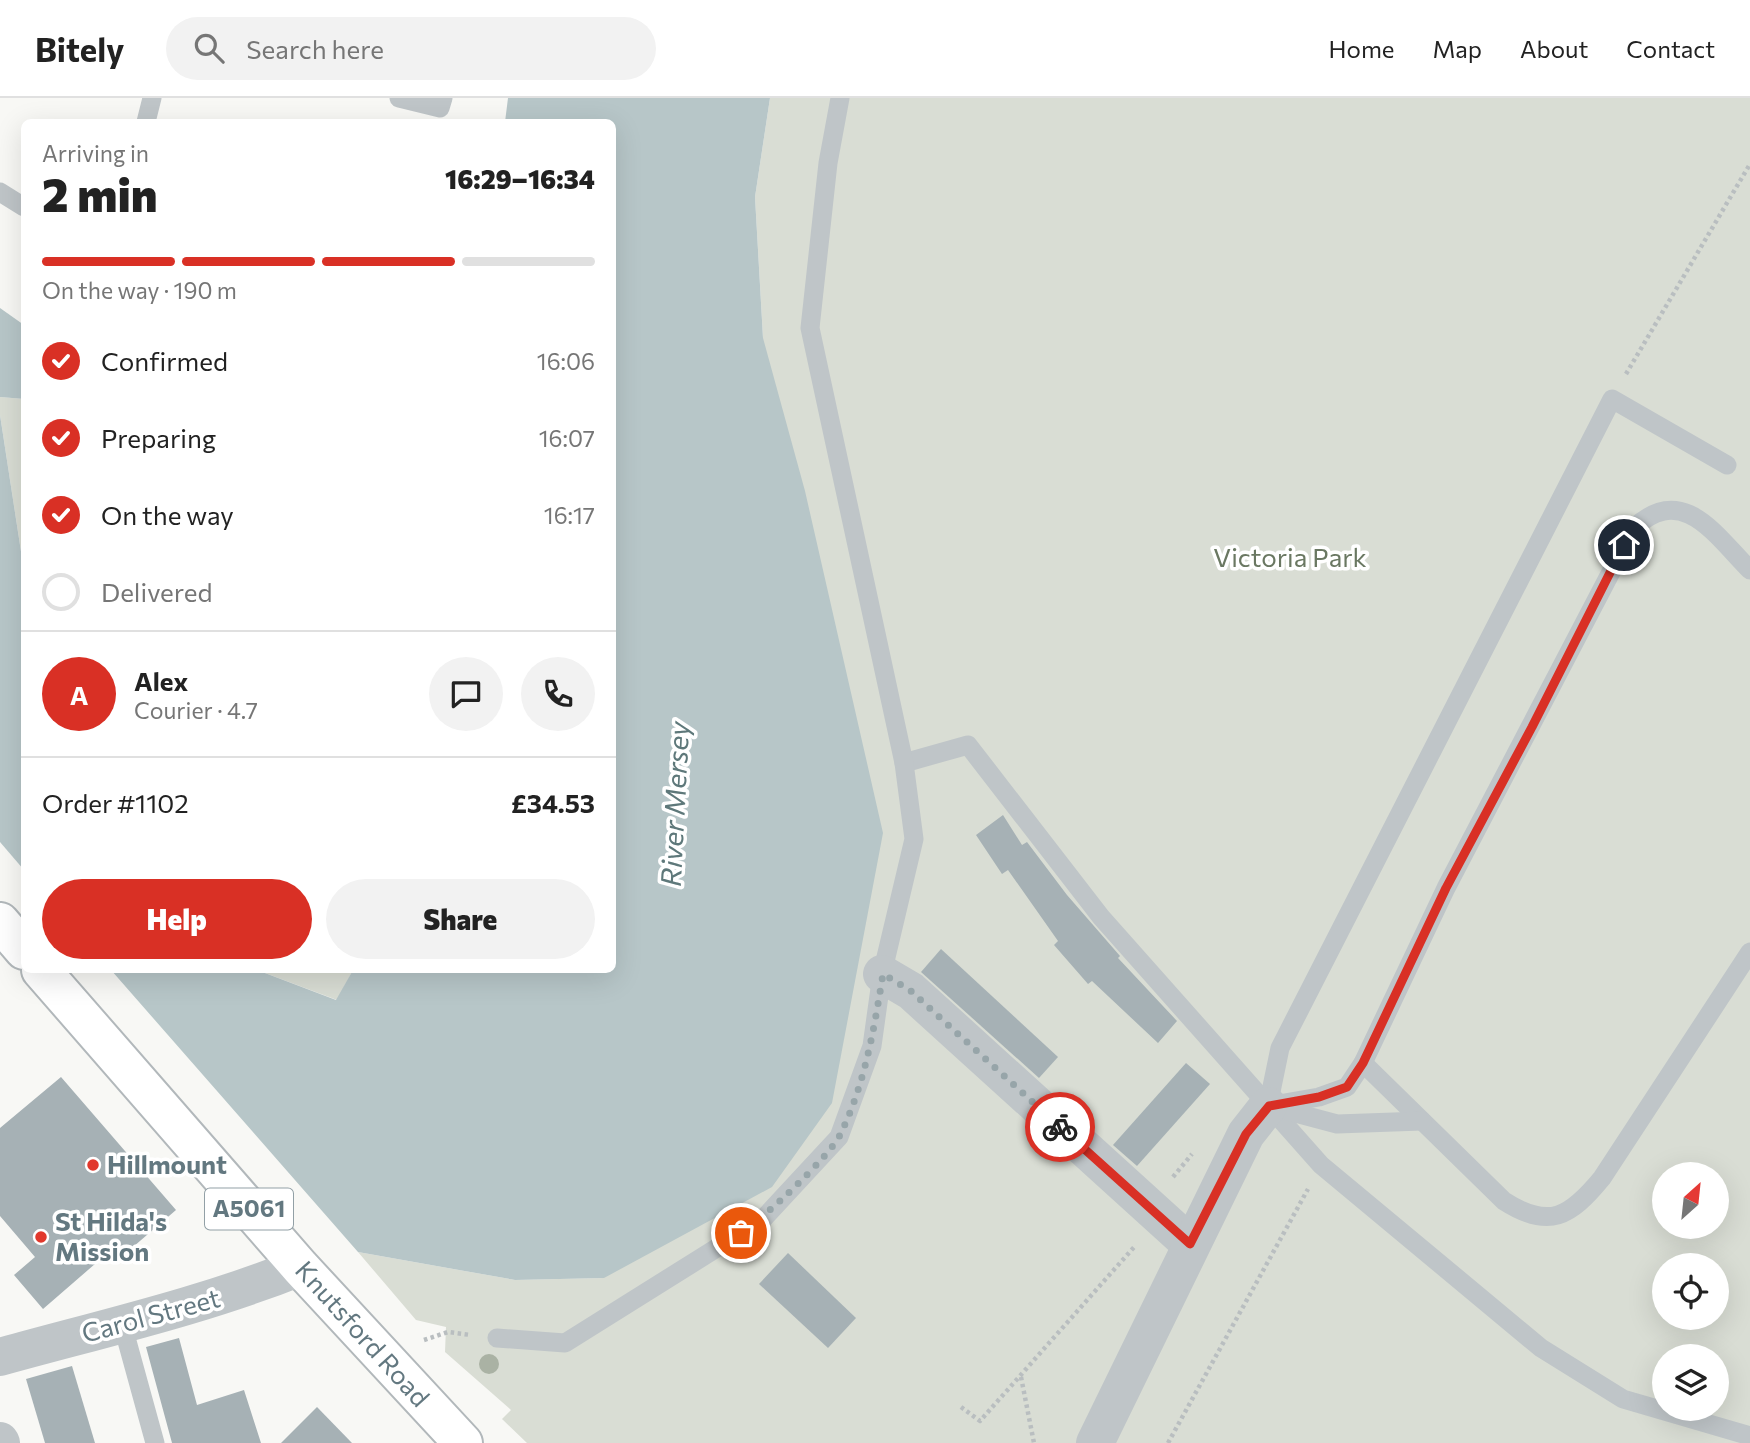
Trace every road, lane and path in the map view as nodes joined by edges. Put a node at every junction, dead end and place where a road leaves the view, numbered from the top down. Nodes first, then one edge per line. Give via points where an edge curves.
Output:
1 (152, 98) edge
2 (399, 98) edge
3 (443, 98) edge
4 (840, 98) edge
5 (147, 119) edge
6 (1750, 164) edge
7 (0, 192) edge
8 (21, 205) edge
9 (1612, 399) junction
10 (1727, 465) dead end
11 (1750, 570) edge
12 (904, 763) junction
13 (0, 922) edge
14 (21, 946) edge
15 (1750, 952) edge
16 (44, 973) edge
17 (883, 974) junction
18 (1363, 1063) junction
19 (1269, 1106) junction
20 (1422, 1121) junction
21 (1197, 1148) dead end
22 (1321, 1165) junction
23 (1147, 1207) junction
24 (1190, 1244) junction
25 (300, 1268) junction
26 (122, 1323) junction
27 (471, 1335) dead end
28 (497, 1338) dead end
29 (424, 1340) dead end
30 (0, 1357) edge
31 (1021, 1376) junction
32 (961, 1407) dead end
33 (1750, 1436) edge
34 (155, 1443) edge
35 (463, 1443) edge
36 (1034, 1443) edge
37 (1095, 1443) edge
38 (1168, 1443) edge

1 - 5 lane
2 - 3 lane via 440,108
4 - 12 lane via 810,328
6 - 9 path
7 - 8 lane
9 - 10 lane
9 - 19 lane via 1280,1048
11 - 18 lane via 1695,515 1657,512 1634,528 1446,888
12 - 17 lane via 914,839
12 - 19 lane via 968,745 1101,917
13 - 14 highway
15 - 20 lane via 1602,1178 1572,1210 1541,1218 1525,1214 1504,1201
16 - 25 highway, Knutsford Road / A5061
17 - 23 street via 911,991
17 - 28 lane via 872,1046 839,1137 763,1219 565,1343
18 - 19 lane via 1347,1087
18 - 20 lane
19 - 20 lane via 1337,1124
19 - 22 lane
19 - 24 street via 1246,1134
21 - 23 path
22 - 33 lane via 1541,1348 1623,1399
22 - 38 path
23 - 24 street
23 - 31 path via 1128,1229 1141,1240
24 - 37 street
25 - 26 street, Carol Street via 240,1291
25 - 35 highway, Knutsford Road / A5061
26 - 30 street, Carol Street
26 - 34 lane
27 - 29 path via 449,1332
31 - 32 path via 980,1422
31 - 36 path

